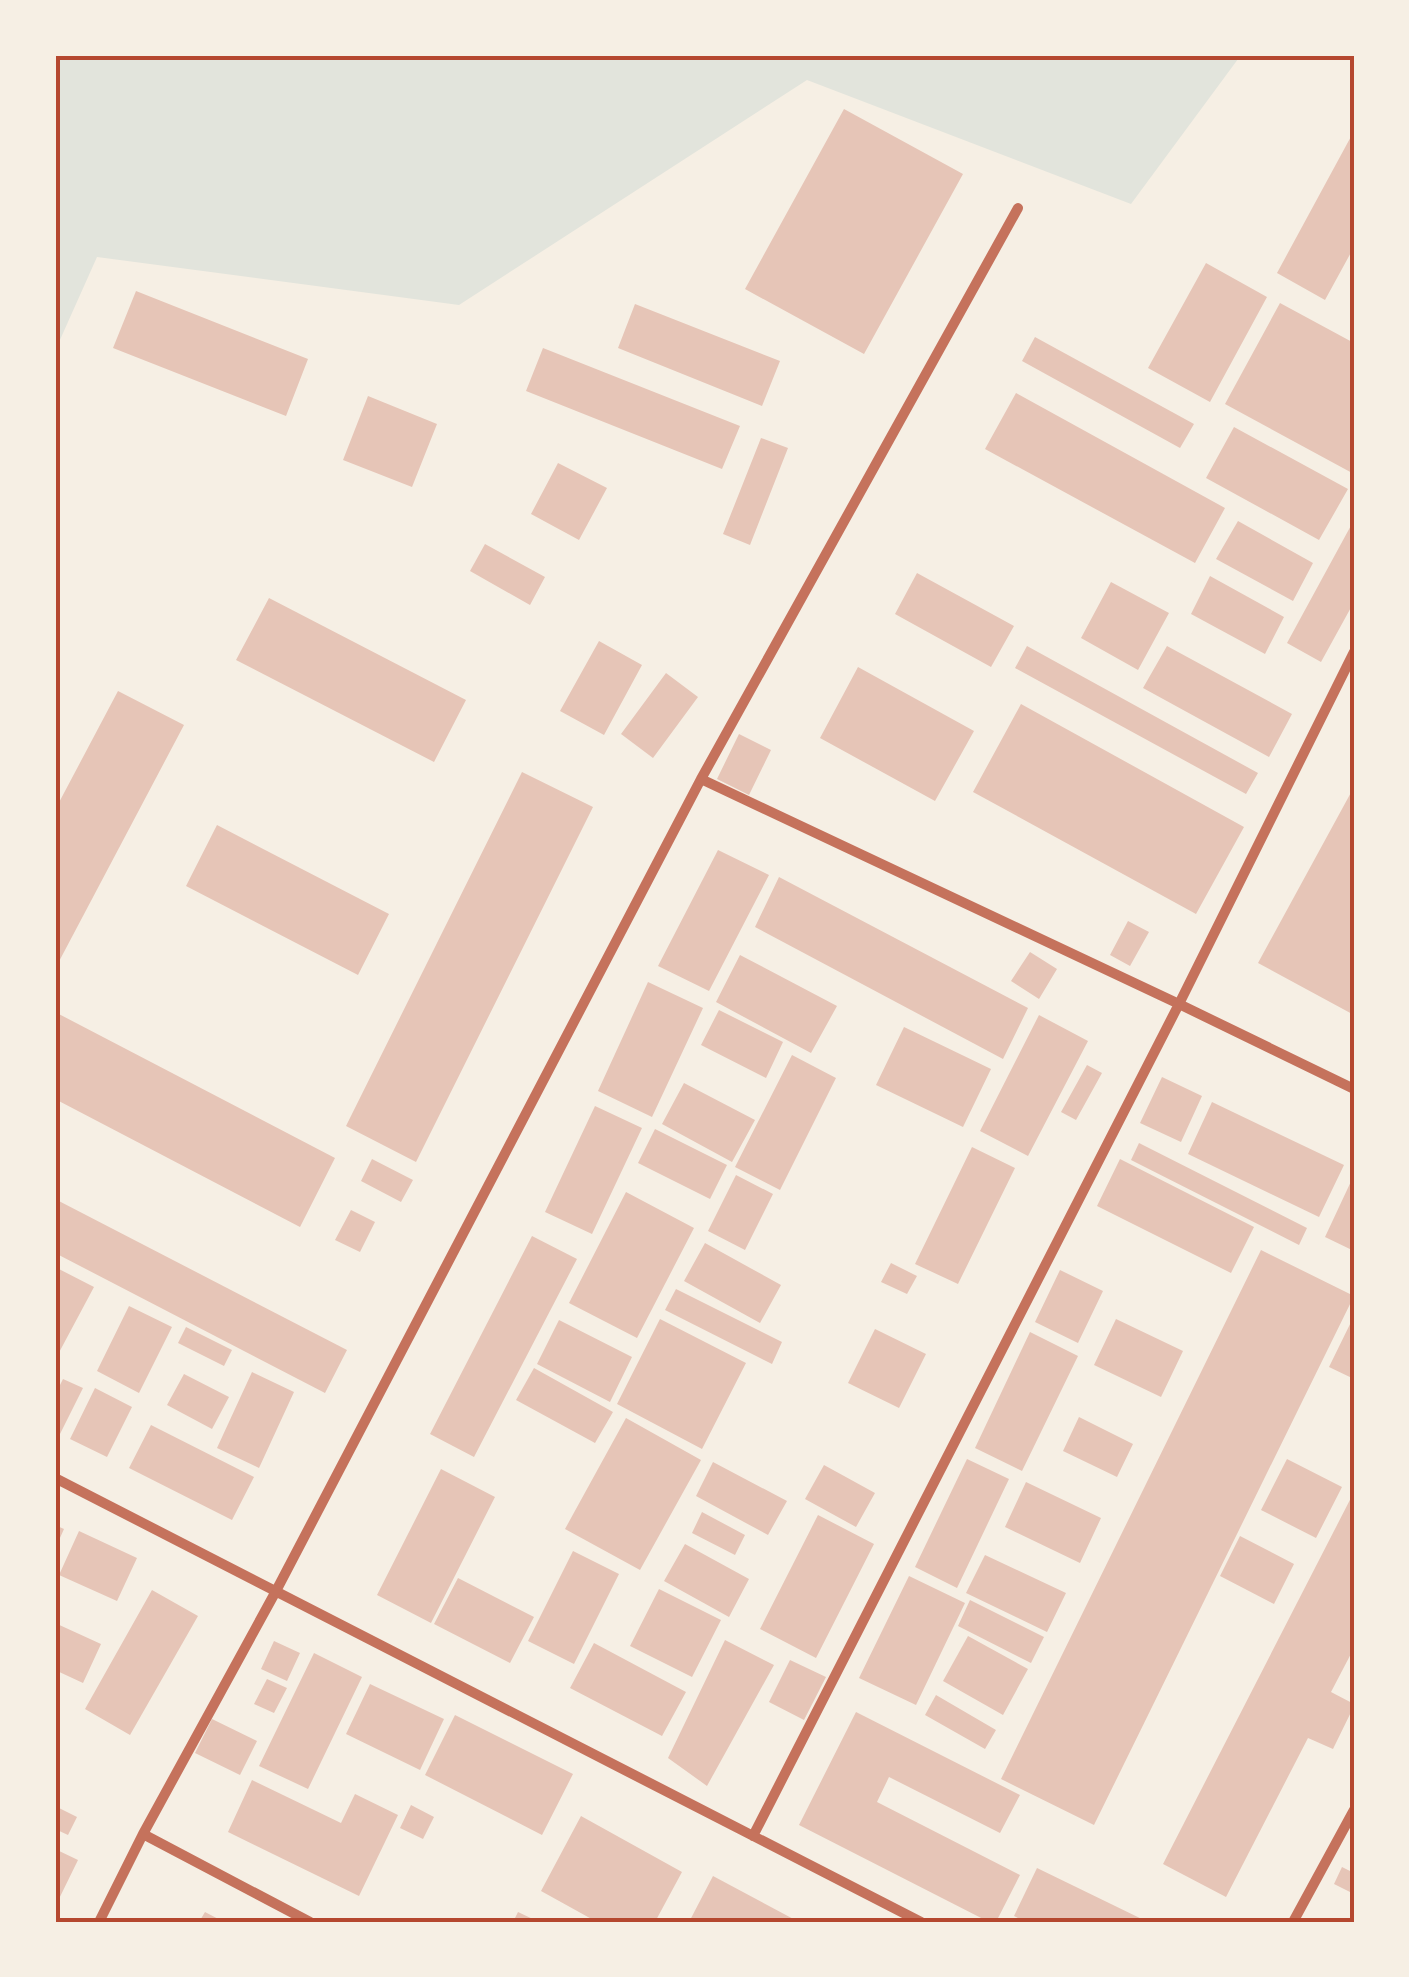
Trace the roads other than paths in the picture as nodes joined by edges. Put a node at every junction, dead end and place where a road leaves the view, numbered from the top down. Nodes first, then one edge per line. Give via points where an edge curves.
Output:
1 (1018, 208) dead end
2 (1354, 652) edge
3 (701, 779) junction
4 (1179, 1004) junction
5 (1354, 1089) edge
6 (55, 1478) edge
7 (276, 1591) junction
8 (1354, 1810) edge
9 (143, 1834) junction
10 (752, 1836) junction
11 (100, 1922) edge
12 (310, 1922) edge
13 (921, 1922) edge
14 (1293, 1922) edge

1 - 3 street
2 - 4 street
3 - 4 street
3 - 7 street
4 - 5 street
4 - 10 street
6 - 7 street
7 - 9 street
7 - 10 street
8 - 14 street
9 - 11 street
9 - 12 street
10 - 13 street

